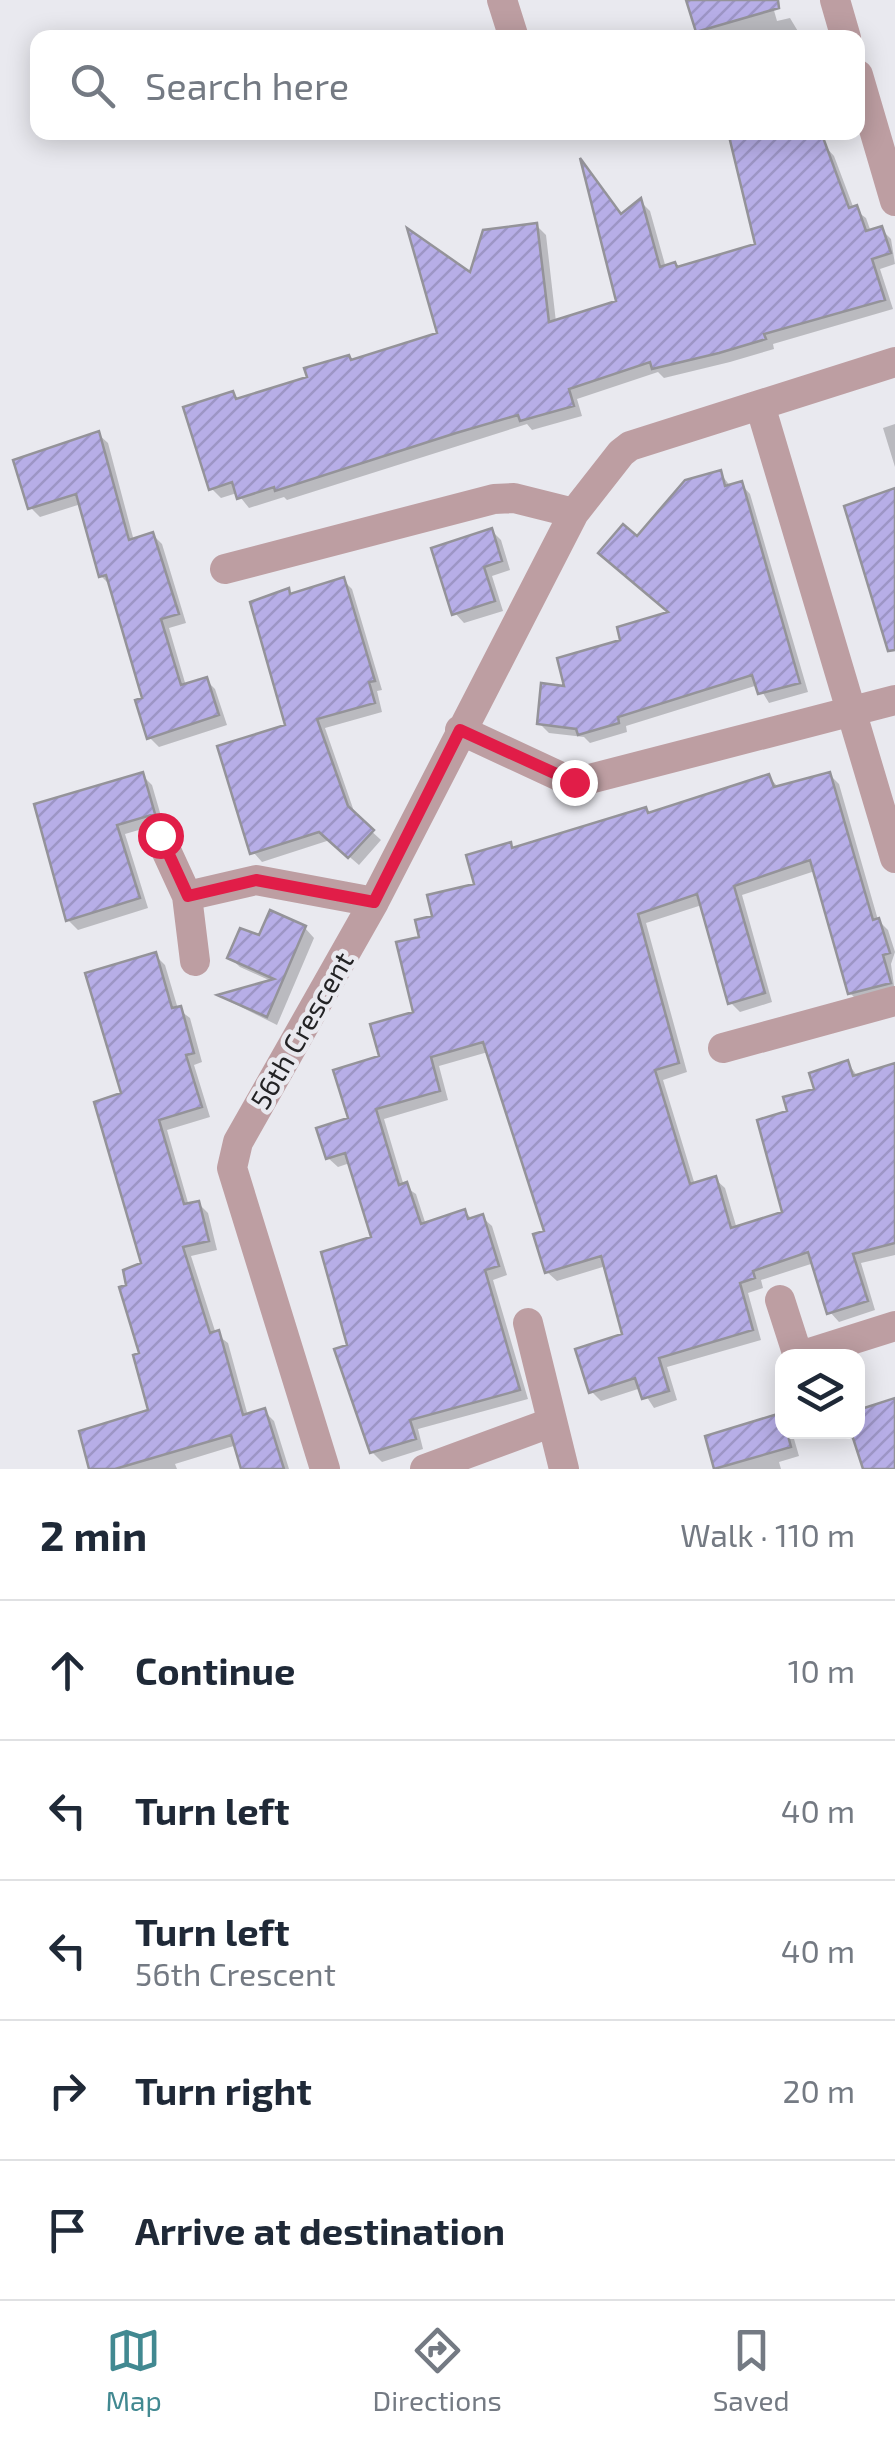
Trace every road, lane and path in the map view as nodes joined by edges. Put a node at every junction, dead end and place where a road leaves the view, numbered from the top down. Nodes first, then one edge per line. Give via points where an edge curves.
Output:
1 (502, 0) edge
2 (835, 0) edge
3 (511, 30) edge
4 (844, 30) edge
5 (865, 99) edge
6 (895, 200) edge
7 (895, 362) edge
8 (760, 405) junction
9 (574, 513) junction
10 (225, 569) dead end
11 (895, 700) edge
12 (852, 712) junction
13 (460, 730) junction
14 (160, 835) dead end
15 (895, 858) edge
16 (188, 896) junction
17 (374, 902) junction
18 (195, 962) dead end
19 (895, 1001) edge
20 (723, 1048) dead end
21 (780, 1300) dead end
22 (528, 1324) dead end
23 (895, 1326) edge
24 (797, 1349) edge
25 (821, 1349) edge
26 (550, 1423) junction
27 (325, 1469) edge
28 (424, 1469) edge
29 (564, 1469) edge

1 - 3 street
2 - 4 street
5 - 6 street
7 - 8 street, 56th Crescent
8 - 9 street, 56th Crescent via 630,446
8 - 12 street
9 - 10 street via 494,499
9 - 13 street, 56th Crescent
11 - 12 street
12 - 13 street via 574,782
12 - 15 street
13 - 17 street, 56th Crescent
14 - 16 street
16 - 17 street via 256,880
16 - 18 street
17 - 27 street, 56th Crescent via 238,1142 232,1168
19 - 20 street
21 - 24 street
22 - 26 street
23 - 25 street
26 - 28 street
26 - 29 street

